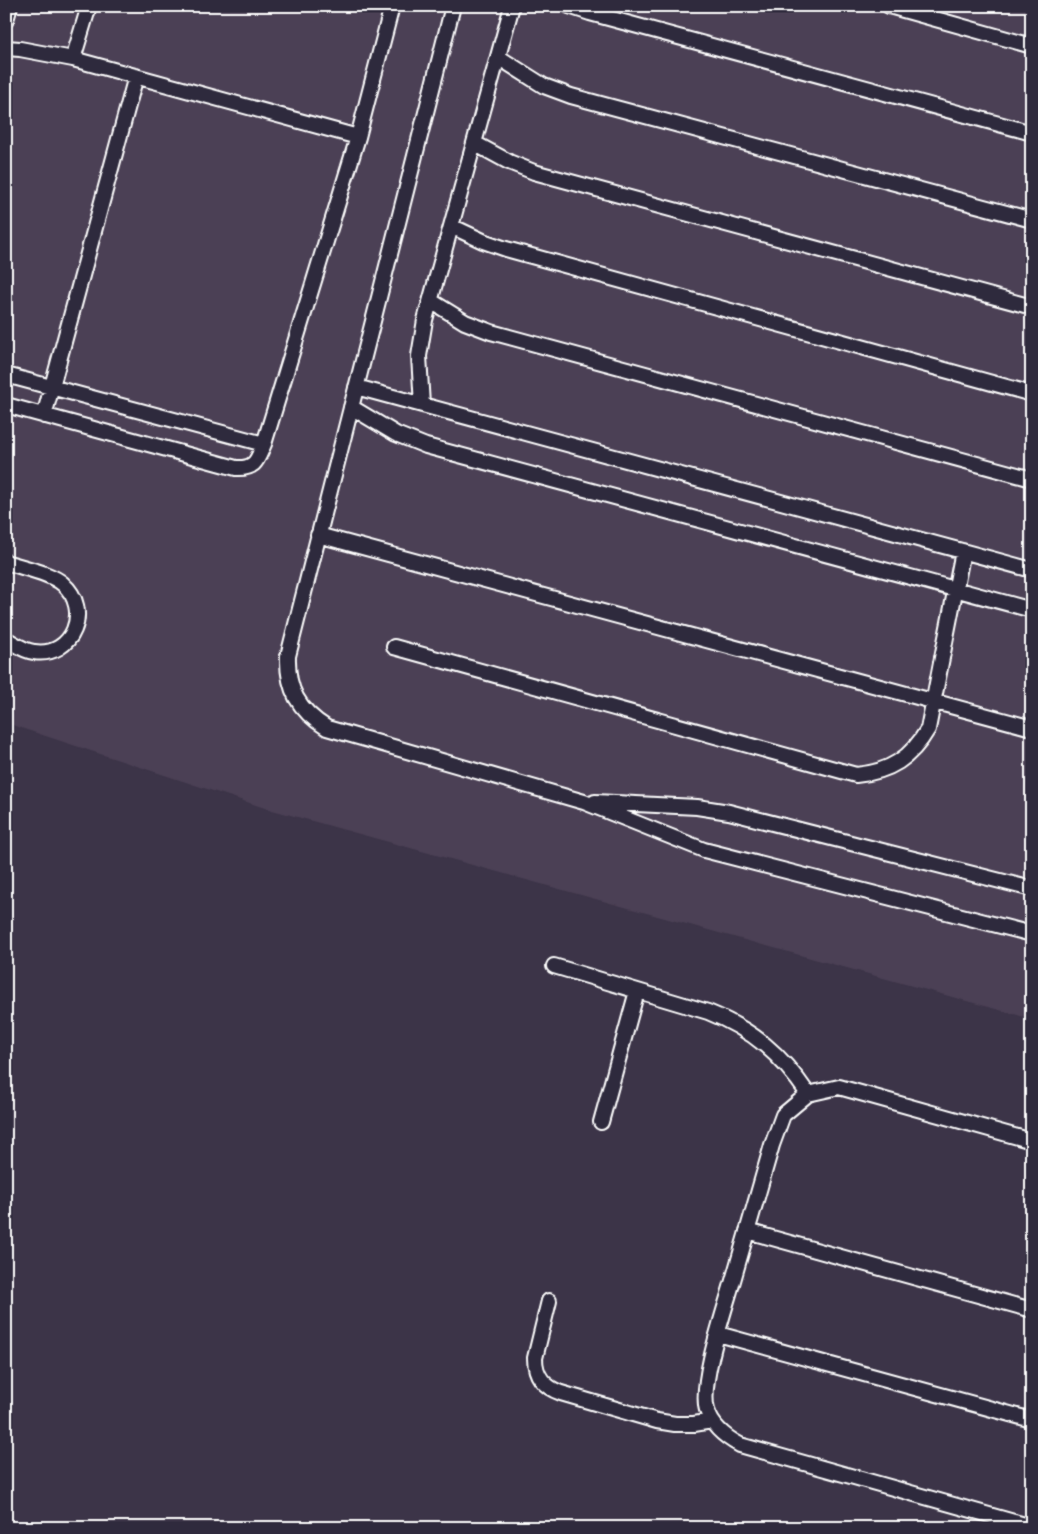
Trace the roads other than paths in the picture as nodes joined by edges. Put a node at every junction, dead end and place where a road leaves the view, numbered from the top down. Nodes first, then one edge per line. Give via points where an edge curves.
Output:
1 (10, 6) edge
2 (89, 6) edge
3 (392, 6) edge
4 (453, 6) edge
5 (512, 6) edge
6 (569, 6) edge
7 (889, 6) edge
8 (6, 20) edge
9 (1032, 46) edge
10 (6, 48) edge
11 (498, 57) junction
12 (74, 59) junction
13 (136, 76) junction
14 (1032, 134) edge
15 (358, 137) junction
16 (474, 143) junction
17 (1032, 220) edge
18 (451, 226) junction
19 (431, 301) junction
20 (1032, 307) edge
21 (6, 375) edge
22 (51, 387) junction
23 (356, 387) junction
24 (1032, 394) edge
25 (422, 405) junction
26 (6, 406) edge
27 (350, 407) junction
28 (44, 416) junction
29 (264, 444) junction
30 (1032, 479) edge
31 (318, 535) junction
32 (963, 551) junction
33 (6, 562) edge
34 (1032, 570) edge
35 (956, 589) junction
36 (1032, 610) edge
37 (6, 640) edge
38 (394, 648) dead end
39 (933, 702) junction
40 (1032, 728) edge
41 (584, 802) junction
42 (1032, 889) edge
43 (1032, 934) edge
44 (554, 966) dead end
45 (637, 991) junction
46 (808, 1094) junction
47 (601, 1122) dead end
48 (1032, 1141) edge
49 (747, 1230) junction
50 (548, 1301) dead end
51 (1032, 1310) edge
52 (718, 1334) junction
53 (1032, 1420) edge
54 (712, 1421) junction
55 (1032, 1527) edge

1 - 8 lane
2 - 12 lane
3 - 15 lane
4 - 23 lane
5 - 11 lane
6 - 14 lane
7 - 9 lane
10 - 12 lane
11 - 16 lane
11 - 17 lane via 544,86 571,96
12 - 13 lane
13 - 15 lane
13 - 22 lane
15 - 29 lane
16 - 18 lane
16 - 20 lane via 534,172
18 - 19 lane
18 - 24 lane via 506,249
19 - 25 lane via 419,356
19 - 30 lane via 465,322 491,332
21 - 22 lane
22 - 28 lane
22 - 29 lane
23 - 25 lane
23 - 27 lane
25 - 32 lane
26 - 28 lane
27 - 31 lane
27 - 35 lane via 396,434 426,446
28 - 29 lane via 236,468 250,467 256,462
31 - 39 lane
31 - 41 lane via 288,656 290,686 305,711 315,721 340,733
32 - 34 lane
32 - 35 lane
33 - 37 lane via 62,583 71,592 78,616 68,639 59,648 47,652 34,652
35 - 36 lane
35 - 39 lane
38 - 39 lane via 856,775 884,770 910,754 928,729
39 - 40 lane
41 - 42 lane via 698,807 729,812
41 - 43 lane via 704,850
44 - 45 lane
45 - 46 lane via 708,1012 748,1031 782,1059
45 - 47 lane
46 - 48 lane via 839,1087
46 - 49 lane via 783,1115
49 - 51 lane
49 - 52 lane
50 - 54 lane via 535,1367 538,1376 552,1390 657,1421 694,1424
52 - 53 lane
52 - 54 lane via 705,1391
54 - 55 lane via 719,1431 740,1445

